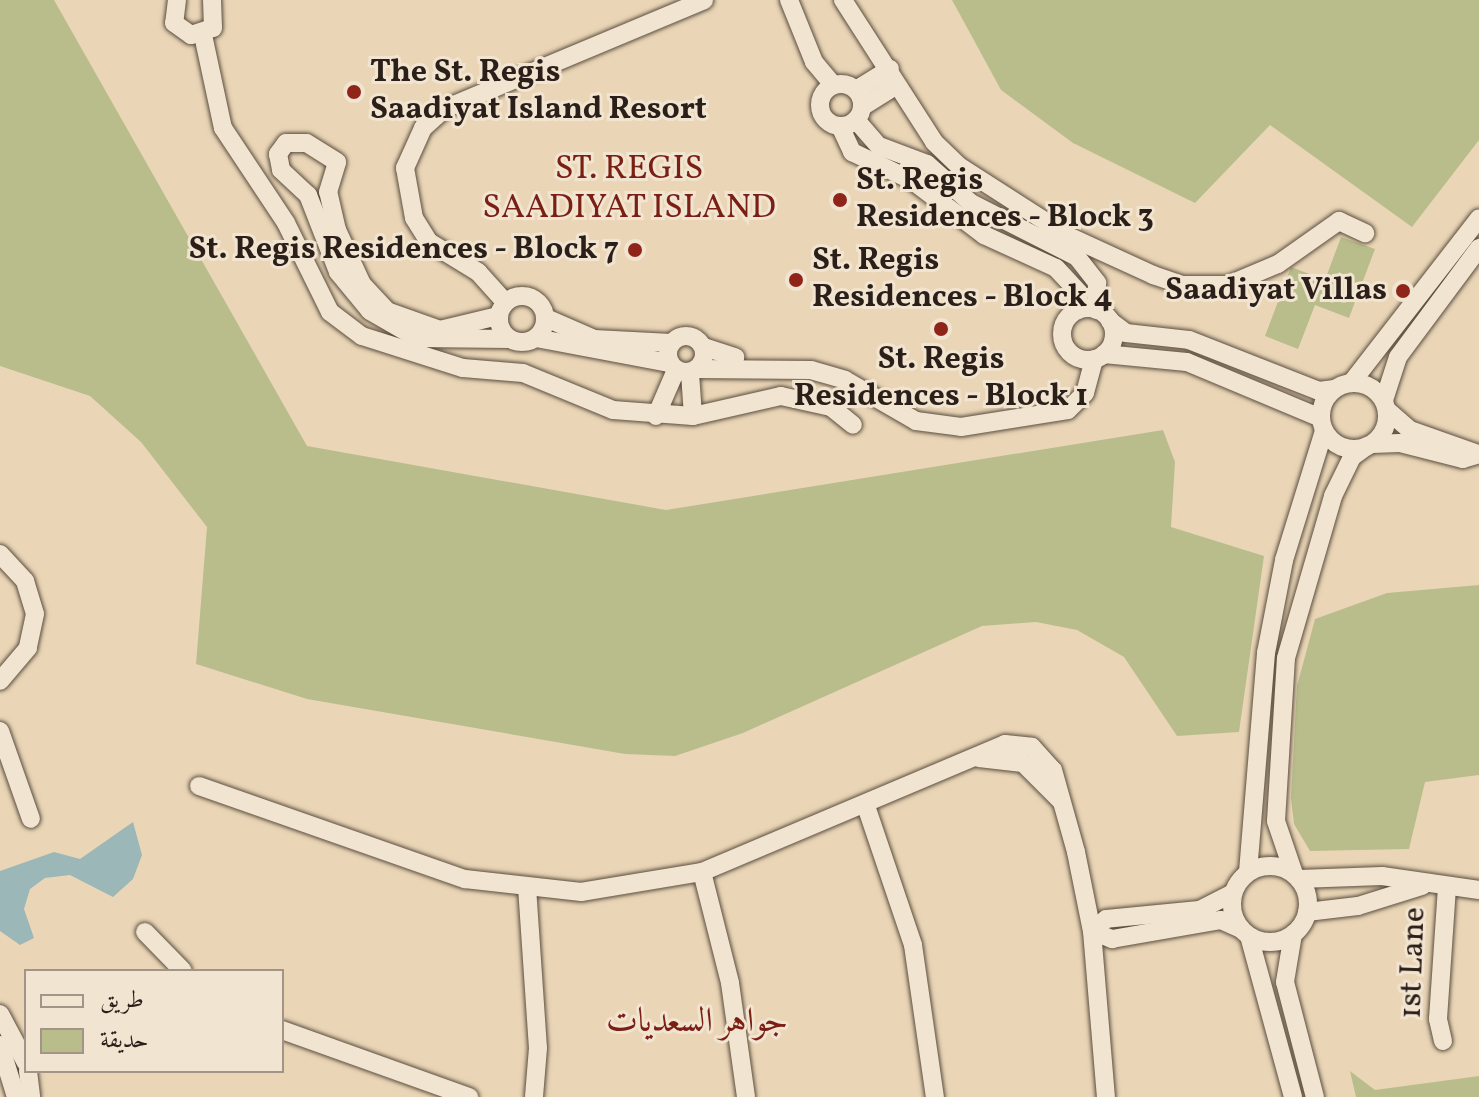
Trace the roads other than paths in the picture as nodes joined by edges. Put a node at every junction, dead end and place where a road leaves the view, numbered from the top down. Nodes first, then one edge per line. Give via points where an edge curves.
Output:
1 (177, 0) edge
2 (212, 0) edge
3 (704, 0) edge
4 (789, 0) edge
5 (843, 0) edge
6 (203, 35) junction
7 (893, 77) junction
8 (833, 85) junction
9 (853, 111) junction
10 (328, 192) junction
11 (308, 195) junction
12 (1479, 218) edge
13 (1365, 233) dead end
14 (1479, 248) edge
15 (502, 309) junction
16 (1095, 314) junction
17 (546, 318) junction
18 (536, 338) junction
19 (510, 339) junction
20 (671, 343) junction
21 (704, 347) junction
22 (1092, 357) junction
23 (683, 369) junction
24 (1352, 382) junction
25 (1333, 389) junction
26 (1386, 405) junction
27 (656, 416) junction
28 (693, 416) junction
29 (1322, 424) junction
30 (853, 425) dead end
31 (1370, 445) junction
32 (1479, 454) edge
33 (0, 554) edge
34 (0, 681) edge
35 (0, 731) edge
36 (199, 786) dead end
37 (866, 806) junction
38 (31, 819) dead end
39 (702, 872) junction
40 (1248, 872) junction
41 (1297, 877) junction
42 (1355, 877) junction
43 (1422, 886) junction
44 (527, 887) junction
45 (1447, 887) junction
46 (1479, 890) edge
47 (1233, 893) junction
48 (1358, 906) junction
49 (1307, 912) junction
50 (1092, 931) junction
51 (145, 932) dead end
52 (1245, 932) junction
53 (1293, 934) junction
54 (181, 969) edge
55 (0, 1014) edge
56 (284, 1031) edge
57 (1443, 1041) dead end
58 (0, 1045) edge
59 (24, 1059) edge
60 (1284, 1065) junction
61 (0, 1068) edge
62 (28, 1073) edge
63 (8, 1097) edge
64 (16, 1097) edge
65 (31, 1097) edge
66 (469, 1097) edge
67 (534, 1097) edge
68 (746, 1097) edge
69 (935, 1097) edge
70 (1106, 1097) edge
71 (1278, 1097) edge
72 (1293, 1097) edge
73 (1315, 1097) edge

1 - 6 street via 174,23 181,32
2 - 6 street via 218,18
3 - 15 street via 444,109 423,128 405,168 414,218 429,242 478,272
4 - 8 street via 814,62
5 - 7 street
6 - 27 street via 223,128 286,223 330,312 362,336 405,353 523,373 613,410
7 - 9 street
7 - 13 street via 959,166 1068,236 1182,285 1249,278 1339,221
8 - 9 street
8 - 9 street via 820,105
9 - 16 street via 879,146 927,164 996,219 1077,257 1097,283
10 - 11 street
10 - 11 street via 337,162 306,143 286,143 278,154 281,170
10 - 15 street via 347,257 387,311 440,330
11 - 19 street via 338,272 386,323 435,341
12 - 24 street
14 - 26 street via 1398,357
15 - 17 street via 534,299
15 - 19 street
16 - 22 street via 1112,342
16 - 22 street via 1065,321 1062,338
16 - 25 street via 1126,333 1189,340 1319,391
17 - 18 street
17 - 20 street via 594,339
18 - 19 street
18 - 23 street
20 - 21 street via 686,336
20 - 23 street
21 - 22 street via 726,358 804,357 835,365 921,413 947,417 1054,405 1078,388
21 - 23 street
22 - 23 street via 1085,393 1068,410 961,427 916,421 845,380 811,370
22 - 29 street via 1187,362
23 - 27 street
23 - 28 street
24 - 25 street
24 - 26 street
25 - 29 street
26 - 31 street via 1383,434
26 - 32 street via 1410,430
27 - 28 street
28 - 30 street via 781,396 831,407
29 - 31 street via 1338,445
29 - 40 street via 1284,560 1266,653
31 - 32 street via 1400,443 1463,459
31 - 41 street via 1352,457 1333,496 1286,658 1276,821
33 - 34 street via 25,581 35,614 28,648
35 - 38 street
36 - 44 street via 225,789 399,859
37 - 39 street
37 - 50 street via 971,758 1023,763 1063,803
37 - 69 street via 913,945
39 - 44 street via 621,888
39 - 68 street via 730,983
40 - 41 street via 1271,865
40 - 47 street
41 - 42 street
41 - 49 street
42 - 43 street
42 - 48 street
43 - 45 street
43 - 48 street
44 - 67 street via 538,1048
45 - 46 street
45 - 57 street, 1st Lane via 1438,1019
47 - 50 street via 1199,910 1106,919
47 - 52 street
48 - 49 street
49 - 53 street
50 - 52 street via 1112,939 1221,920
50 - 70 street
51 - 54 street
52 - 53 street via 1271,942
52 - 60 street
53 - 73 street via 1285,982
55 - 59 street
56 - 66 street
58 - 64 street
60 - 71 street
60 - 72 street
61 - 63 street
62 - 65 street

